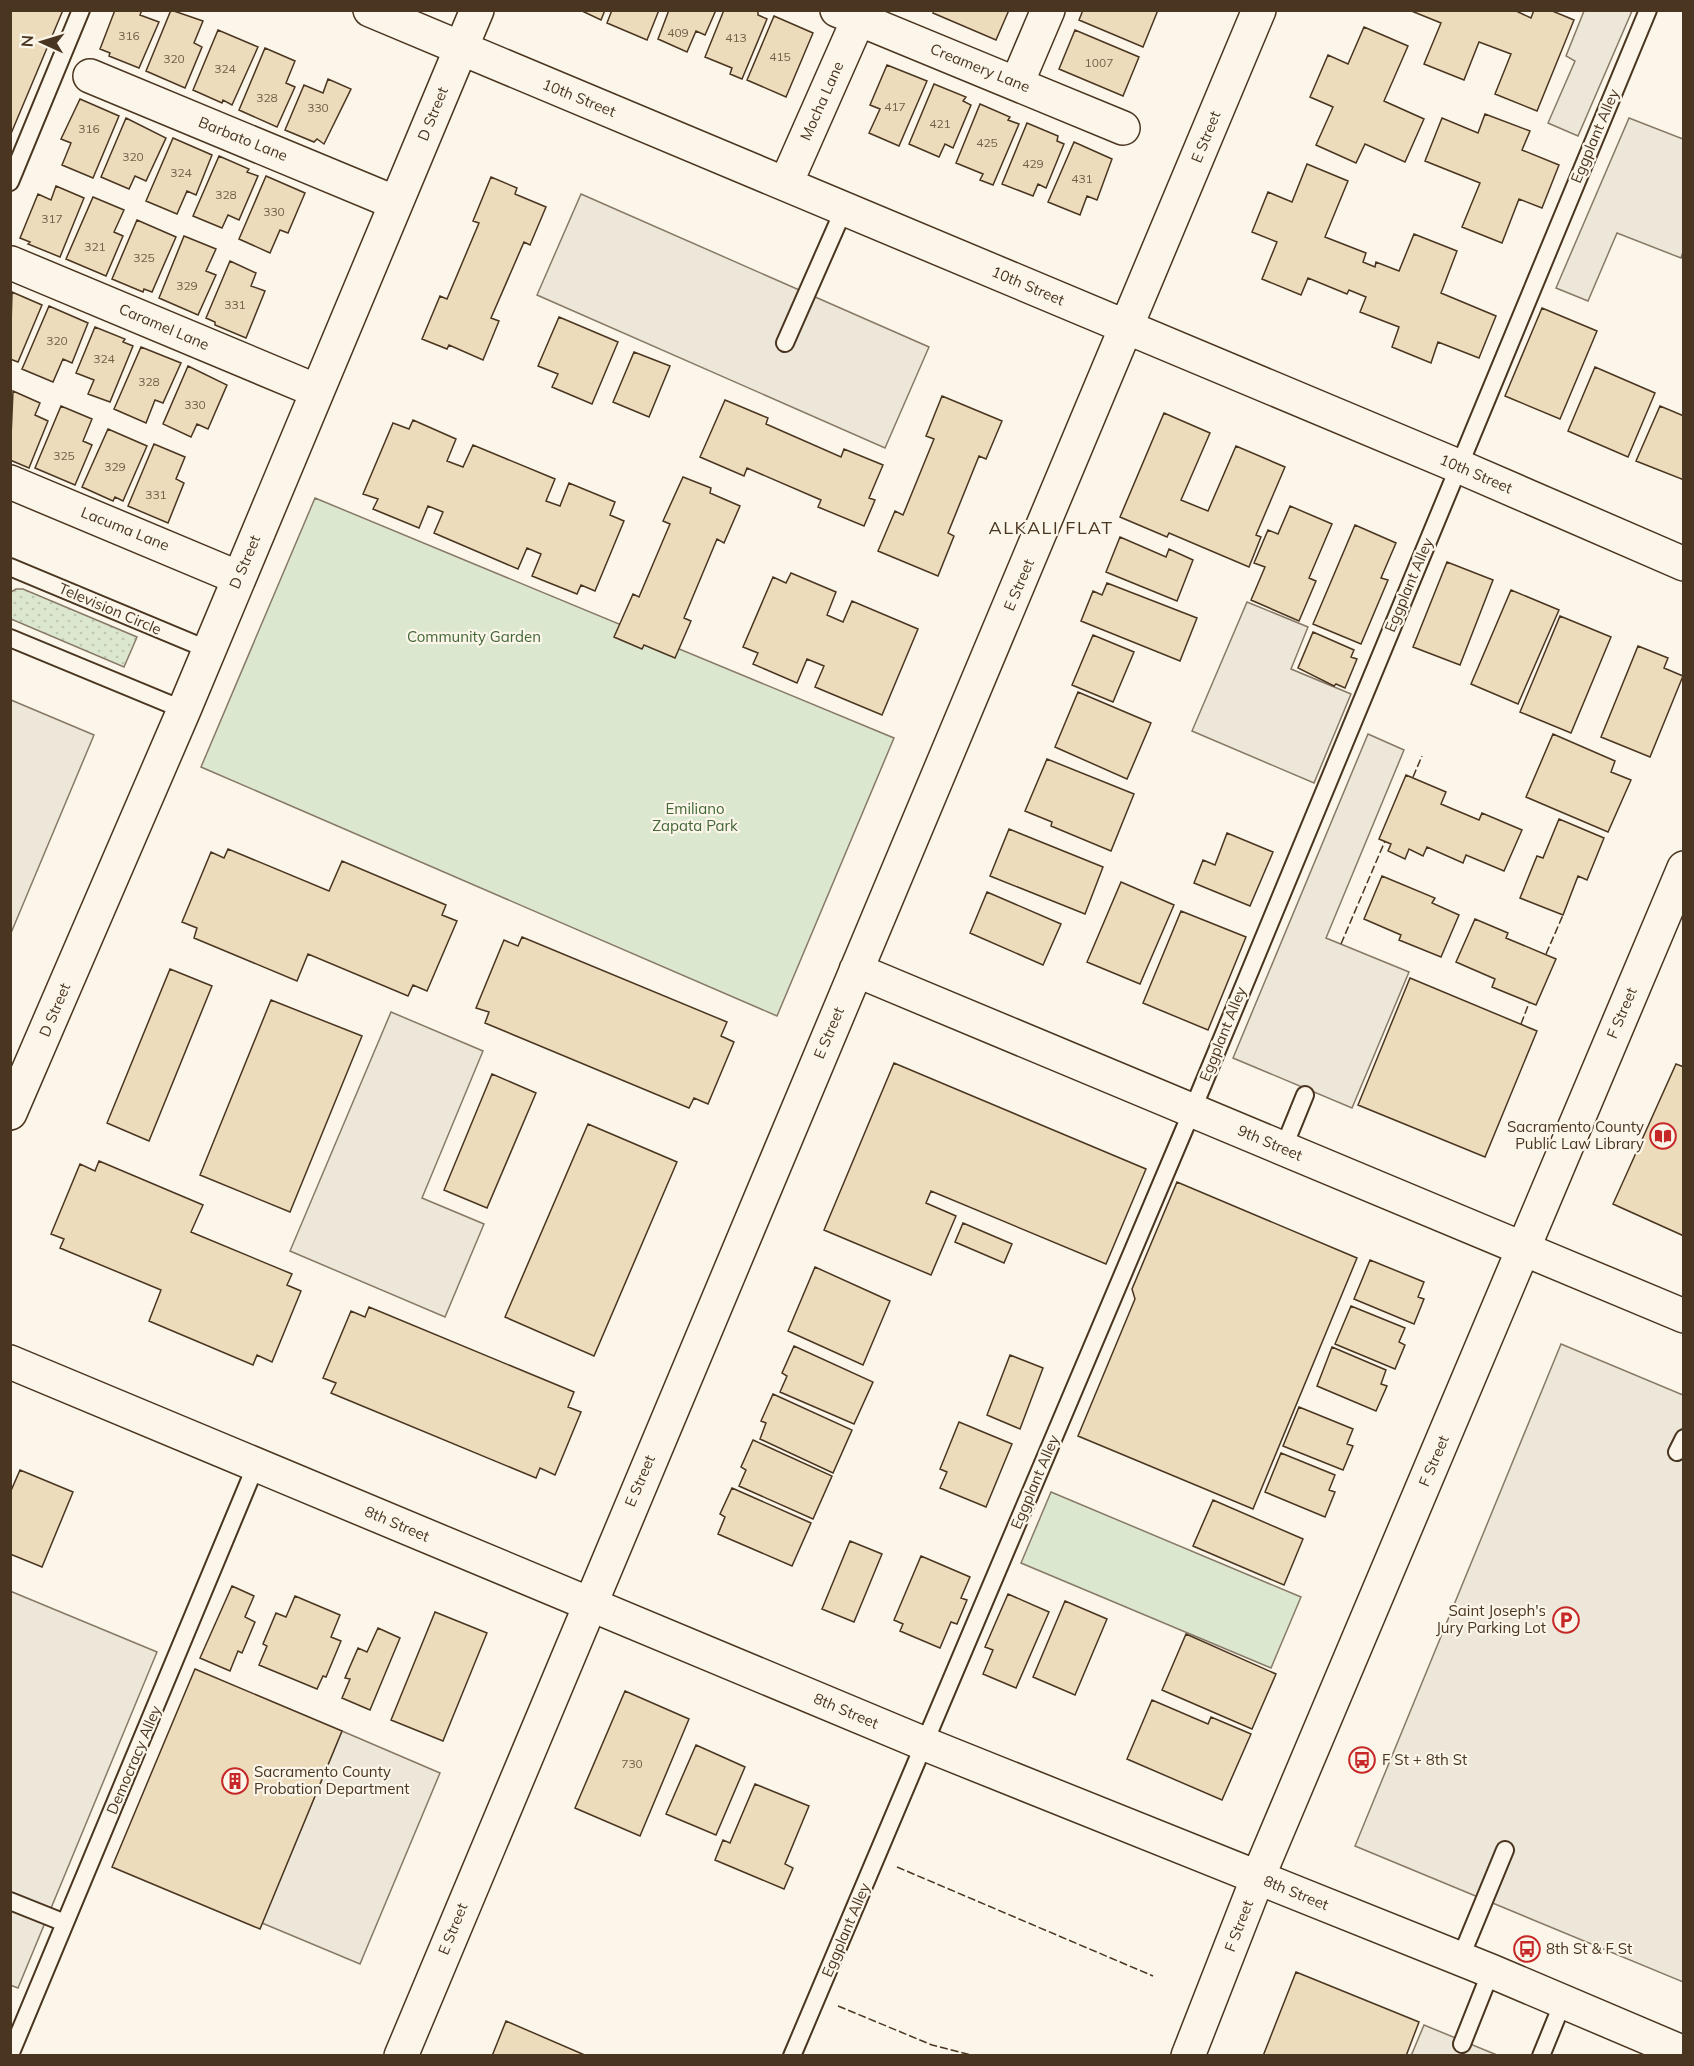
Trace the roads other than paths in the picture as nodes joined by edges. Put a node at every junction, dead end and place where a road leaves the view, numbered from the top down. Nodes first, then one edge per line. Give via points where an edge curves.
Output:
1 (81, 10) edge
2 (370, 10) edge
3 (477, 10) edge
4 (1048, 10) edge
5 (1259, 10) edge
6 (1648, 10) edge
7 (847, 15) edge
8 (460, 49) junction
9 (90, 75) dead end
10 (1017, 83) junction
11 (1123, 128) dead end
12 (10, 182) edge
13 (786, 183) junction
14 (396, 203) junction
15 (844, 209) junction
16 (12, 263) edge
17 (1127, 328) junction
18 (785, 344) dead end
19 (317, 392) junction
20 (1458, 466) junction
21 (10, 482) edge
22 (1683, 564) edge
23 (10, 567) edge
24 (239, 578) junction
25 (10, 638) edge
26 (209, 650) junction
27 (184, 710) junction
28 (1683, 868) edge
29 (1675, 911) edge
30 (856, 970) junction
31 (1305, 1095) dead end
32 (1192, 1111) junction
33 (10, 1113) edge
34 (1283, 1149) junction
35 (1524, 1249) junction
36 (1683, 1316) edge
37 (10, 1362) edge
38 (256, 1465) junction
39 (589, 1604) junction
40 (925, 1744) junction
41 (1505, 1850) dead end
42 (1258, 1877) junction
43 (10, 1901) edge
44 (65, 1923) junction
45 (1460, 1959) junction
46 (1491, 1971) junction
47 (1563, 2002) junction
48 (1462, 2044) dead end
49 (1683, 2053) edge
50 (10, 2055) edge
51 (401, 2055) edge
52 (792, 2055) edge
53 (1188, 2055) edge
54 (1541, 2055) edge

1 - 12 lane
2 - 8 street, 10th Street
3 - 8 street, D Street
4 - 10 street
5 - 17 street, E Street
6 - 20 lane, Eggplant Alley
7 - 10 street, Creamery Lane
7 - 13 street, Mocha Lane
8 - 13 street, 10th Street
8 - 14 street, D Street
9 - 14 street, Barbato Lane
10 - 11 street, Creamery Lane
13 - 15 street, 10th Street
14 - 19 street, D Street
15 - 17 street, 10th Street
15 - 18 lane
16 - 19 street, Caramel Lane
17 - 20 street, 10th Street
17 - 30 street, E Street
19 - 24 street, D Street
20 - 22 street, 10th Street
20 - 32 lane, Eggplant Alley
21 - 24 street, Lacuma Lane
23 - 26 lane, Television Circle
24 - 26 street, D Street
25 - 27 lane
26 - 27 street, D Street
27 - 33 street, D Street
28 - 29 street, F Street
29 - 35 street, F Street
30 - 32 street, 9th Street
30 - 39 street, E Street
31 - 34 lane
32 - 34 street, 9th Street
32 - 40 lane, Eggplant Alley
34 - 35 street, 9th Street
35 - 36 street, 9th Street
35 - 42 street, F Street
37 - 38 street, 8th Street
38 - 39 street, 8th Street
38 - 44 lane, Democracy Alley
39 - 40 street, 8th Street
39 - 51 street, E Street
40 - 42 street, 8th Street
40 - 52 lane, Eggplant Alley
41 - 45 lane
42 - 45 street, 8th Street
42 - 53 street, F Street
43 - 44 lane
44 - 50 lane, Democracy Alley
45 - 46 street, 8th Street
46 - 47 street, 8th Street
46 - 48 lane
47 - 49 street, 8th Street
47 - 54 lane

